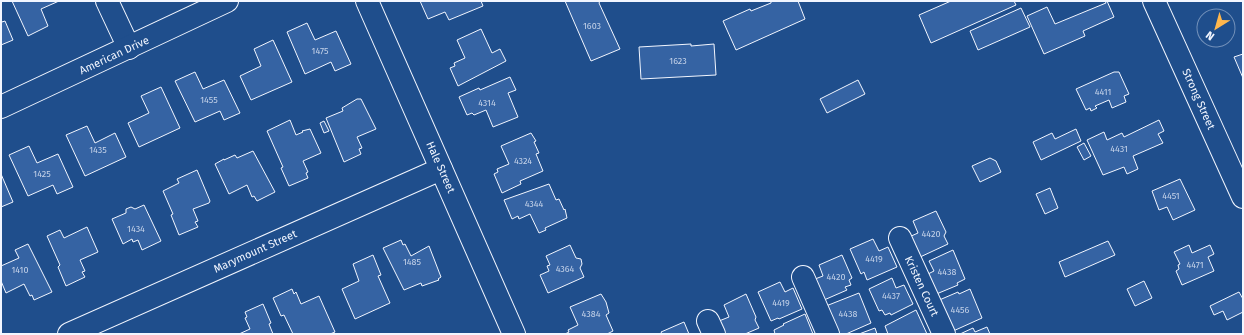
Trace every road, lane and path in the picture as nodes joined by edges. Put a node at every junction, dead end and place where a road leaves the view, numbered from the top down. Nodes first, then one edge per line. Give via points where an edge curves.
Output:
1 (107, 1) edge
2 (227, 1) edge
3 (367, 1) edge
4 (1154, 1) edge
5 (129, 48) junction
6 (1, 107) edge
7 (441, 168) junction
8 (1243, 197) edge
9 (900, 238) dead end
10 (803, 277) dead end
11 (69, 334) edge
12 (514, 334) edge
13 (828, 334) edge
14 (944, 334) edge

1 - 5 street
2 - 5 street, American Drive
3 - 7 street, Hale Street
4 - 8 street, Strong Street
5 - 6 street, American Drive
7 - 11 street, Marymount Street
7 - 12 street, Hale Street
9 - 14 street, Kristen Court
10 - 13 street

